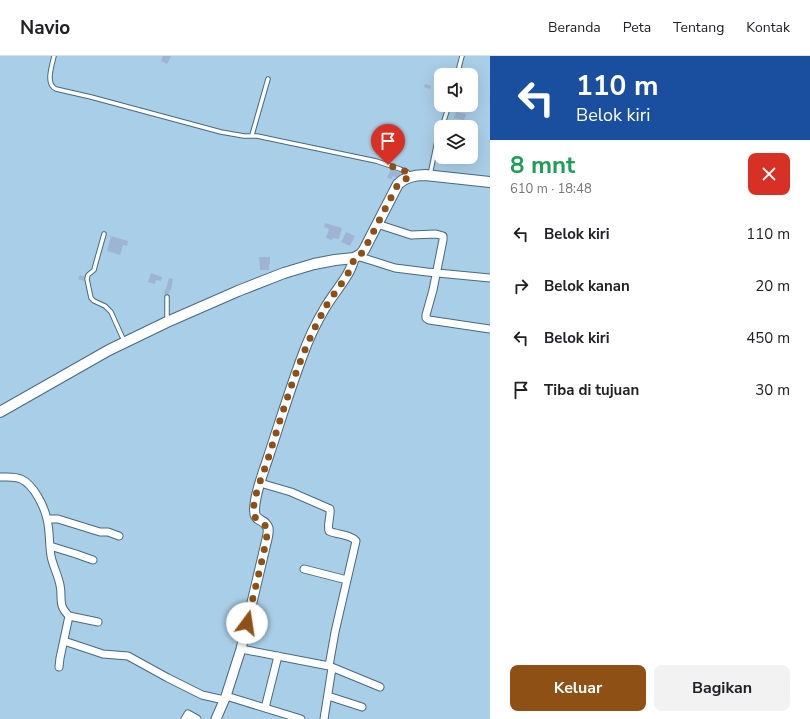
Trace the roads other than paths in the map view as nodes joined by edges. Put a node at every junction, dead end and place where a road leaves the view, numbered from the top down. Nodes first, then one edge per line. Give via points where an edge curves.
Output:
1 (54, 56) edge
2 (462, 56) edge
3 (459, 68) edge
4 (268, 79) dead end
5 (252, 135) junction
6 (434, 156) edge
7 (430, 176) junction
8 (410, 177) junction
9 (490, 182) edge
10 (377, 224) junction
11 (104, 234) dead end
12 (356, 257) junction
13 (436, 273) junction
14 (490, 278) edge
15 (167, 297) dead end
16 (167, 322) junction
17 (490, 329) edge
18 (125, 342) junction
19 (0, 412) edge
20 (0, 477) edge
21 (260, 483) junction
22 (47, 519) junction
23 (120, 536) dead end
24 (50, 546) junction
25 (93, 560) dead end
26 (304, 569) dead end
27 (347, 580) junction
28 (69, 616) junction
29 (98, 622) dead end
30 (64, 641) junction
31 (241, 649) junction
32 (278, 656) junction
33 (60, 667) dead end
34 (330, 667) junction
35 (380, 687) dead end
36 (328, 696) junction
37 (225, 698) junction
38 (362, 707) dead end
39 (265, 708) junction
40 (185, 719) edge
41 (197, 719) edge
42 (216, 719) edge
43 (301, 719) edge
44 (324, 719) edge

1 - 5 lane via 50,83 56,89 221,132
2 - 3 lane
4 - 5 lane
5 - 8 lane via 376,161 407,172
6 - 7 lane
7 - 8 main road
7 - 9 main road
8 - 10 main road via 398,184
10 - 12 main road via 364,250
10 - 13 street via 411,235 443,236
11 - 18 lane via 94,270 88,275 87,282 92,300 109,309
12 - 13 street via 396,268
12 - 16 main road via 314,264 284,273
12 - 21 street via 325,307 309,340
13 - 14 street
13 - 17 street via 426,318
15 - 16 lane
16 - 18 main road
18 - 19 main road
20 - 22 street via 19,478 29,484 39,498
21 - 27 street via 291,492 330,509 329,531 356,541
21 - 31 street via 254,515 268,530
22 - 23 street
22 - 24 street
24 - 25 street
24 - 28 street via 60,586 61,605
26 - 27 street
27 - 34 street
28 - 29 street
28 - 30 street
30 - 33 street
30 - 37 street via 102,654 128,656 196,692
31 - 32 street
31 - 37 street
32 - 34 street
32 - 39 street
34 - 35 street
34 - 36 street
36 - 38 street
36 - 44 street
37 - 39 street
37 - 42 street
39 - 43 street
40 - 41 street via 188,714

